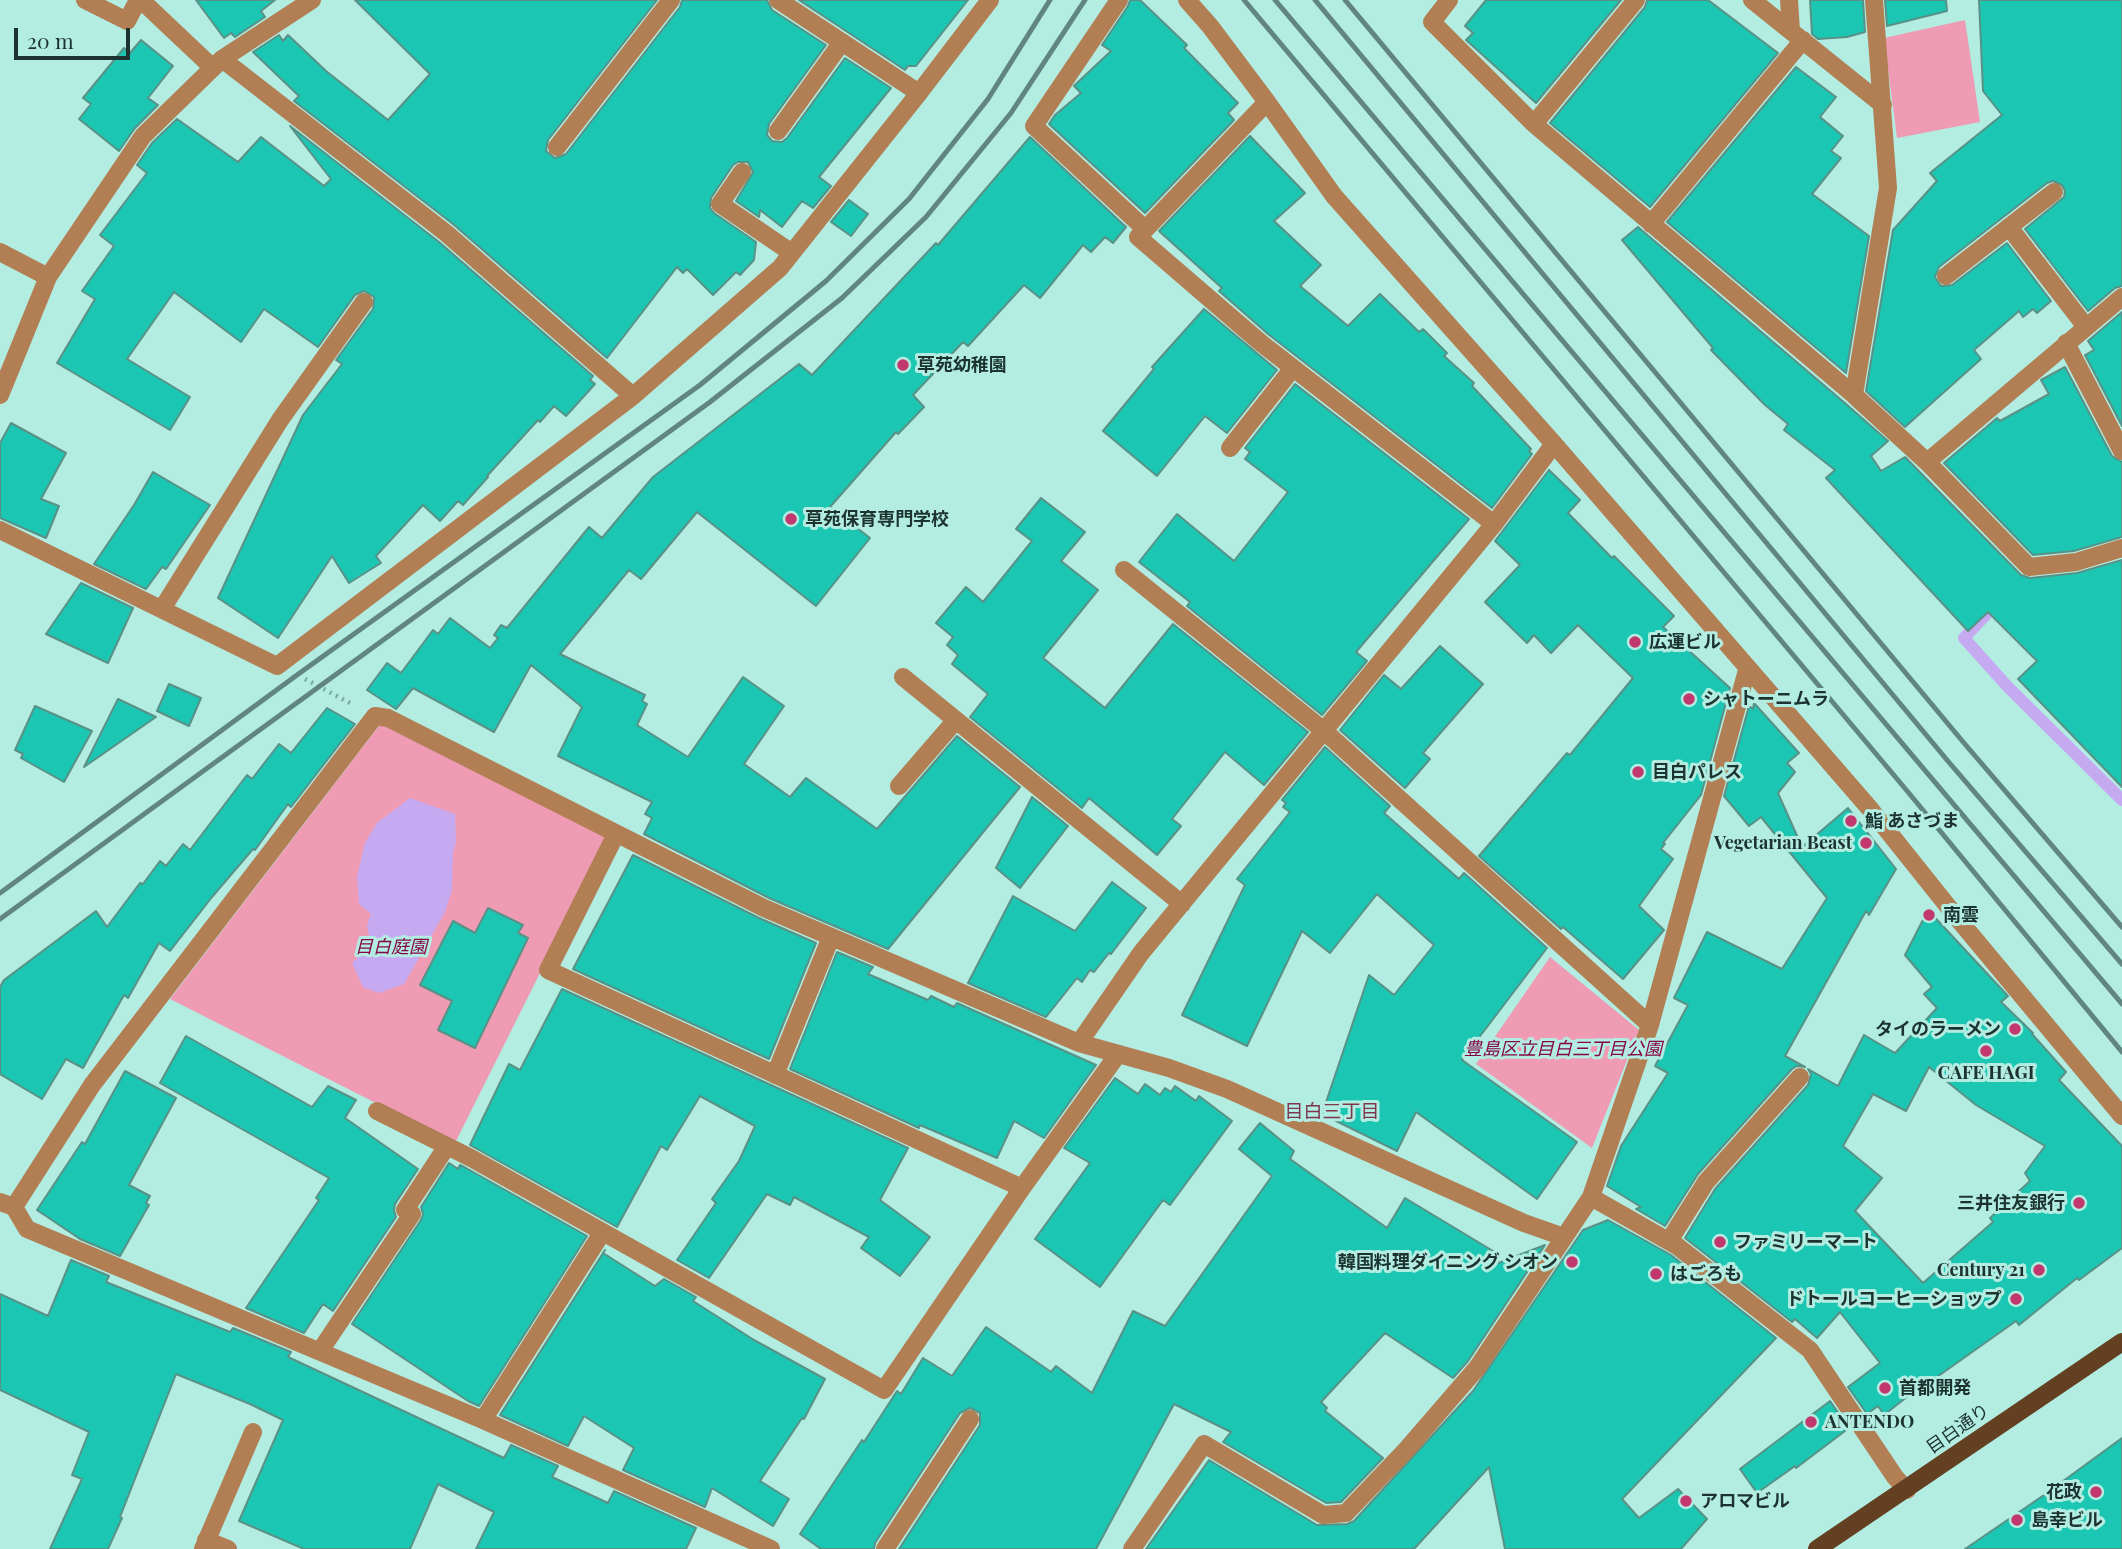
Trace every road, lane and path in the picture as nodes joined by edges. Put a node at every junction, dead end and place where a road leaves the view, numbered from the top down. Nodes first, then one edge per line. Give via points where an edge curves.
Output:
1 (85, 0) edge
2 (140, 0) edge
3 (312, 0) edge
4 (670, 0) edge
5 (778, 0) edge
6 (989, 0) edge
7 (1119, 0) edge
8 (1187, 0) edge
9 (1449, 0) edge
10 (1636, 0) edge
11 (1752, 0) edge
12 (1789, 0) edge
13 (1874, 0) edge
14 (1797, 36) junction
15 (842, 42) junction
16 (218, 63) junction
17 (919, 93) junction
18 (1267, 102) junction
19 (1882, 105) junction
20 (1534, 124) junction
21 (778, 131) dead end
22 (557, 146) dead end
23 (742, 172) dead end
24 (2054, 192) dead end
25 (1651, 223) junction
26 (2009, 227) junction
27 (1145, 229) junction
28 (0, 252) edge
29 (792, 253) junction
30 (1946, 276) dead end
31 (48, 277) junction
32 (2122, 297) edge
33 (364, 302) dead end
34 (2086, 327) junction
35 (2066, 343) junction
36 (1293, 368) junction
37 (1854, 395) junction
38 (0, 396) edge
39 (633, 397) junction
40 (1554, 444) junction
41 (1230, 448) dead end
42 (2122, 450) edge
43 (1927, 462) junction
44 (1494, 524) junction
45 (0, 530) edge
46 (2122, 548) edge
47 (1124, 570) dead end
48 (162, 609) junction
49 (1747, 670) junction
50 (903, 677) dead end
51 (956, 720) junction
52 (1323, 730) junction
53 (899, 786) dead end
54 (616, 834) junction
55 (1181, 904) junction
56 (831, 937) junction
57 (1650, 1025) junction
58 (1079, 1043) junction
59 (1118, 1054) junction
60 (775, 1075) junction
61 (1800, 1077) dead end
62 (377, 1111) dead end
63 (2122, 1115) edge
64 (447, 1146) junction
65 (1022, 1188) junction
66 (1591, 1197) junction
67 (7, 1205) edge
68 (602, 1233) junction
69 (1564, 1237) junction
70 (1669, 1241) junction
71 (2122, 1342) edge
72 (320, 1351) junction
73 (970, 1419) dead end
74 (483, 1420) junction
75 (253, 1432) dead end
76 (1908, 1490) junction
77 (735, 1542) edge
78 (204, 1544) edge
79 (228, 1549) edge
80 (771, 1549) edge
81 (885, 1549) edge
82 (1132, 1549) edge
83 (1817, 1549) edge

1 - 2 street via 127,21
2 - 16 street
3 - 16 street
4 - 22 street
5 - 15 street
6 - 17 street
7 - 27 street via 1034,126
8 - 18 street
9 - 20 street via 1432,22
10 - 20 street
11 - 14 street
12 - 14 street
13 - 19 street
14 - 19 street
14 - 25 street
15 - 17 street
15 - 21 street
16 - 31 street via 143,135
16 - 39 street via 446,233
17 - 29 street
18 - 27 street
18 - 40 street via 1334,196
19 - 37 street via 1888,188
20 - 25 street
23 - 29 street via 720,204
24 - 26 street
25 - 37 street
26 - 30 street
26 - 34 street
27 - 36 street via 1138,237
28 - 31 street
29 - 39 street
31 - 38 street
32 - 34 street
33 - 48 street via 281,420
34 - 35 street
35 - 42 street
35 - 43 street
36 - 41 street
36 - 44 street
37 - 43 street
39 - 48 street via 277,666
40 - 44 street
40 - 49 street
43 - 46 street via 2029,568 2076,562
44 - 52 street
45 - 48 street
47 - 52 street
49 - 57 street
49 - 63 street via 1871,810
50 - 51 street
51 - 53 street
51 - 55 street
52 - 55 street
52 - 57 street
54 - 56 street
54 - 60 street via 548,970
54 - 67 street via 376,716 92,1085
55 - 58 street
56 - 58 street
56 - 60 street
57 - 66 street
58 - 59 street
59 - 65 street
59 - 69 street via 1227,1089
60 - 65 street
61 - 70 street via 1706,1182
62 - 64 street
64 - 68 street
64 - 72 street via 405,1210 412,1214
65 - 68 street via 884,1390
66 - 69 street
66 - 70 street
67 - 72 street via 27,1229
68 - 74 street
69 - 82 street via 1477,1368 1346,1513 1323,1515 1204,1444
70 - 76 street via 1810,1350
71 - 76 main road, 目白通り
72 - 74 street
73 - 81 street
74 - 77 street
75 - 78 street
76 - 83 main road, 目白通り
77 - 80 street
78 - 79 street

